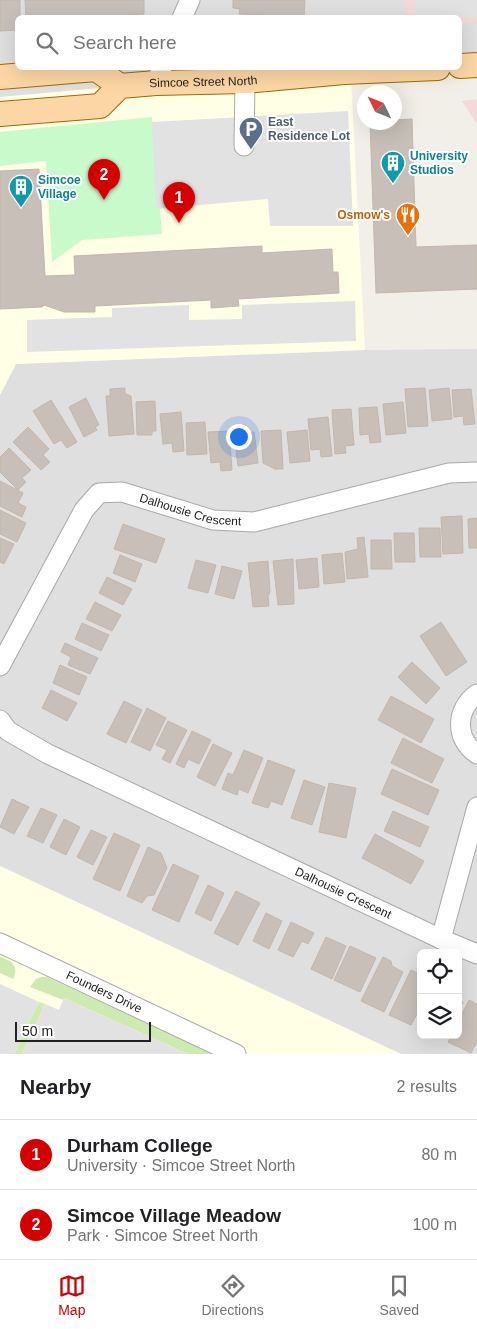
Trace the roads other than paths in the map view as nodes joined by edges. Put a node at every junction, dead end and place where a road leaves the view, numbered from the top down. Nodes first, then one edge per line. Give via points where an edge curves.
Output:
1 (190, 0) edge
2 (183, 15) edge
3 (477, 65) edge
4 (462, 66) edge
5 (84, 70) edge
6 (97, 70) edge
7 (391, 70) edge
8 (159, 75) edge
9 (0, 77) edge
10 (245, 81) junction
11 (120, 86) junction
12 (0, 114) edge
13 (244, 146) dead end
14 (477, 472) edge
15 (0, 666) edge
16 (477, 694) edge
17 (0, 720) edge
18 (477, 754) edge
19 (477, 807) edge
20 (441, 939) junction
21 (0, 943) edge
22 (477, 954) edge
23 (236, 1054) edge

1 - 2 street
3 - 4 main road
5 - 9 main road
6 - 11 main road
7 - 10 main road, Simcoe Street North
8 - 10 main road, Simcoe Street North
8 - 11 main road, Simcoe Street North
10 - 13 street
11 - 12 main road via 100,106
14 - 15 street, Dalhousie Crescent via 449,473 254,522 213,520 122,492 99,493 84,510
16 - 18 street via 464,708 460,730 470,749
17 - 20 street, Dalhousie Crescent via 8,730 48,754
19 - 20 street
20 - 22 street, Dalhousie Crescent
21 - 23 street, Founders Drive

